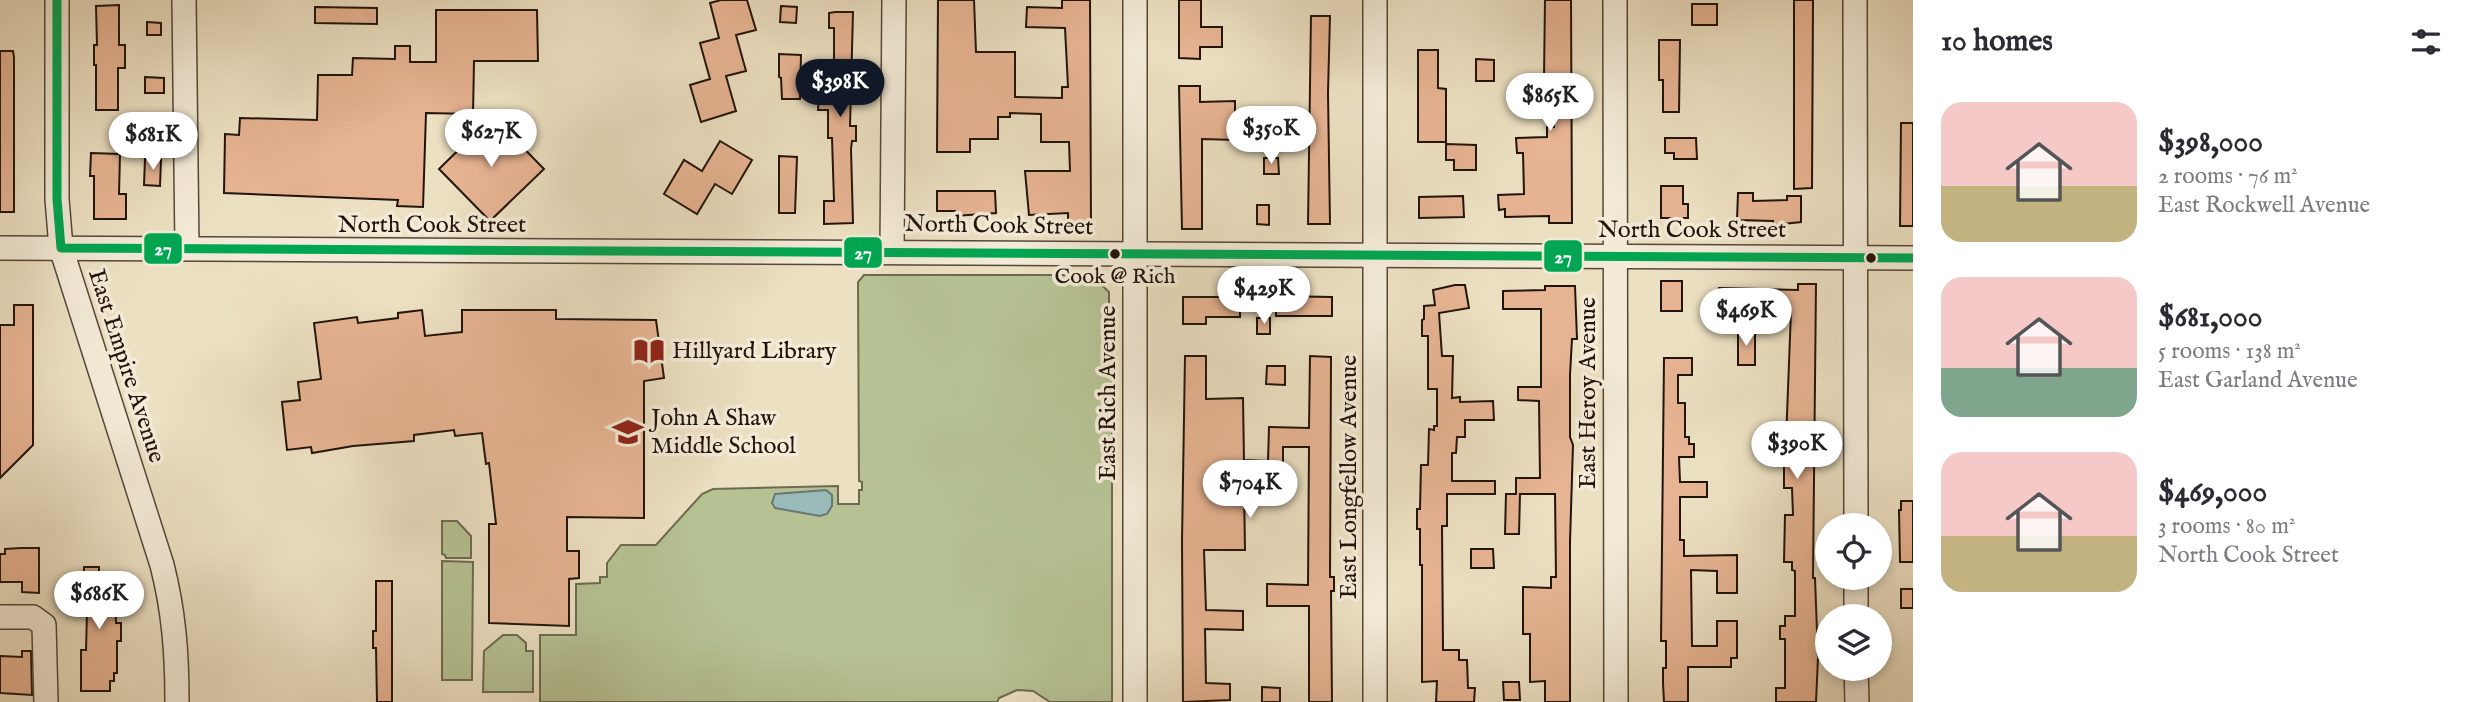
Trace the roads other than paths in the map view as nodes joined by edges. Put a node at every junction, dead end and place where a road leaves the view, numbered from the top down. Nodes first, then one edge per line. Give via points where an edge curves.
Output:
1 (57, 0) edge
2 (184, 0) edge
3 (894, 0) edge
4 (1135, 0) edge
5 (1375, 0) edge
6 (1615, 0) edge
7 (1855, 0) edge
8 (0, 248) edge
9 (61, 248) junction
10 (187, 248) junction
11 (892, 251) junction
12 (1133, 254) junction
13 (1375, 256) junction
14 (1614, 256) junction
15 (1854, 257) junction
16 (1913, 258) edge
17 (1856, 513) edge
18 (0, 617) edge
19 (1856, 681) edge
20 (46, 702) edge
21 (177, 702) edge
22 (1135, 702) edge
23 (1375, 702) edge
24 (1616, 702) edge
25 (1857, 702) edge

1 - 9 street, East Empire Avenue
2 - 10 street
3 - 11 street
4 - 12 street, East Rich Avenue
5 - 13 street, East Longfellow Avenue
6 - 14 street, East Heroy Avenue
7 - 15 street
8 - 9 street, North Cook Street
9 - 10 street, North Cook Street
9 - 21 street, East Empire Avenue via 162,565 176,640
10 - 11 street, North Cook Street
11 - 12 street, North Cook Street
12 - 13 street, North Cook Street
12 - 22 street, East Rich Avenue
13 - 14 street, North Cook Street
13 - 23 street, East Longfellow Avenue
14 - 15 street, North Cook Street
14 - 24 street, East Heroy Avenue
15 - 16 street, North Cook Street
15 - 17 street
18 - 20 street via 33,617 44,625
19 - 25 street

